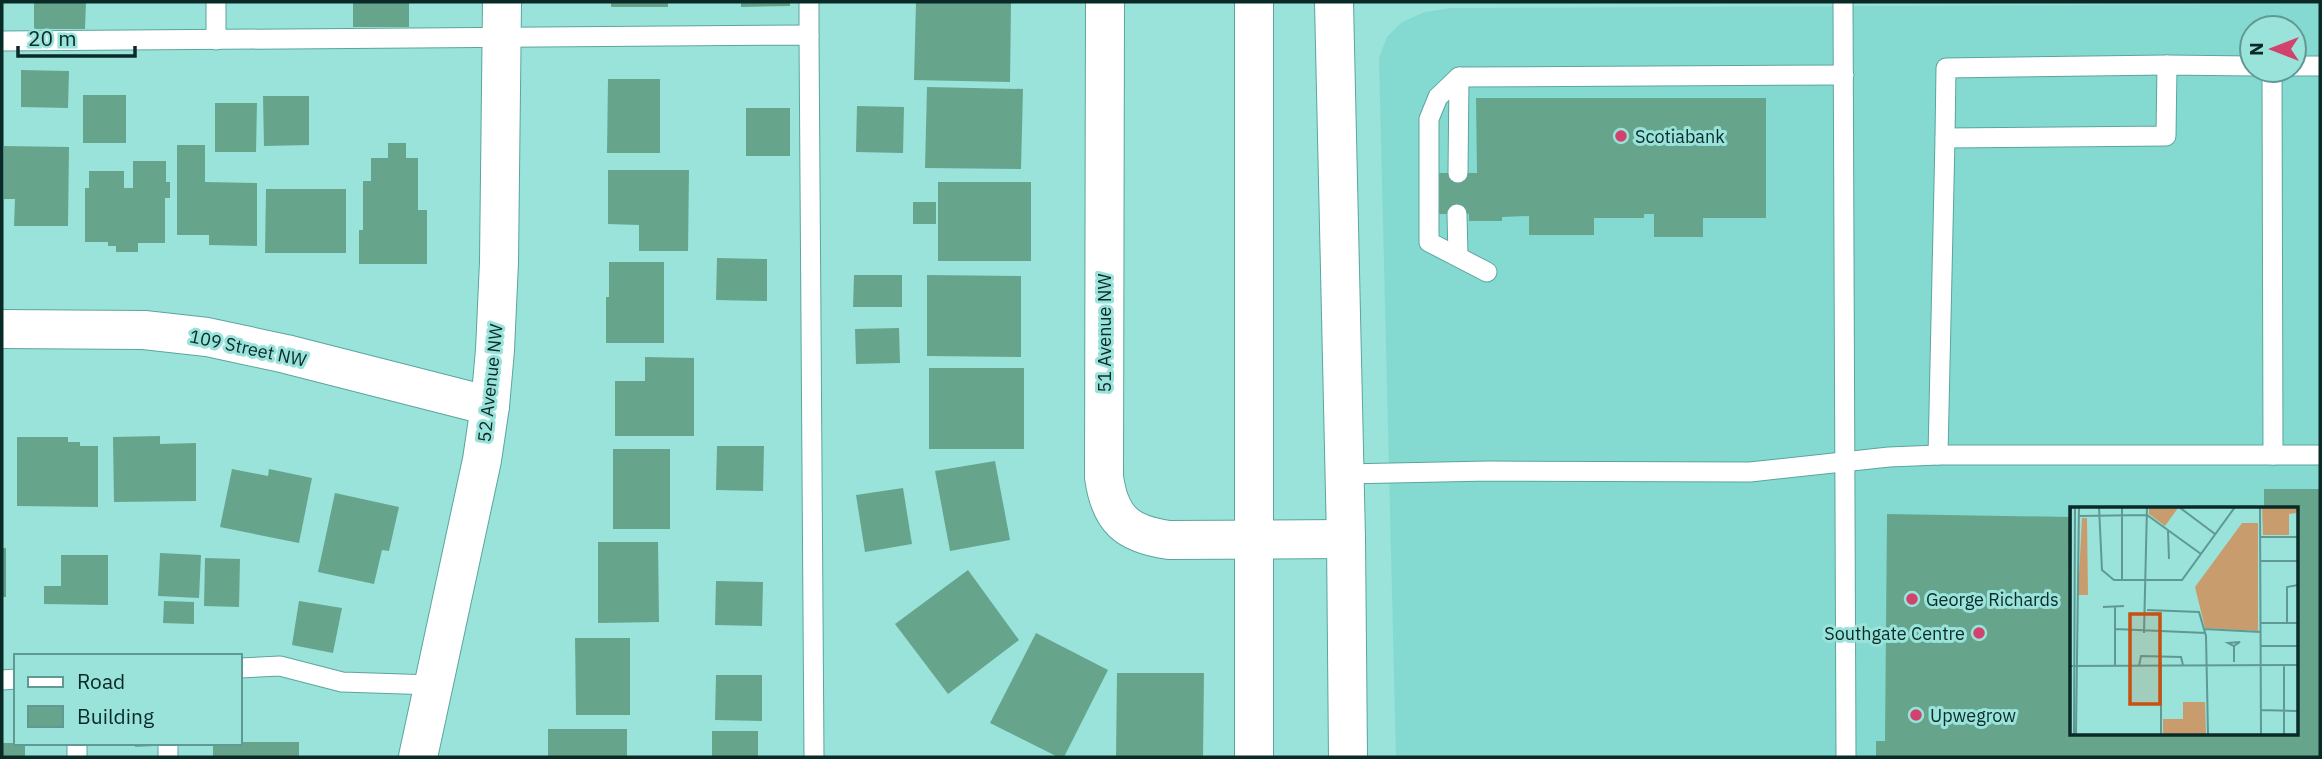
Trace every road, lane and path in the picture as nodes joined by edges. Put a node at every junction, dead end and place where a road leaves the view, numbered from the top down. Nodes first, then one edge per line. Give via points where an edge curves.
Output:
1 (216, 2) edge
2 (809, 2) edge
3 (1105, 2) edge
4 (1254, 2) edge
5 (1334, 2) edge
6 (1843, 2) edge
7 (502, 20) edge
8 (809, 35) junction
9 (216, 40) junction
10 (2, 41) edge
11 (2168, 65) junction
12 (2238, 65) edge
13 (1844, 75) junction
14 (1459, 77) junction
15 (2272, 84) edge
16 (1945, 138) junction
17 (1458, 173) dead end
18 (1457, 214) dead end
19 (1458, 256) junction
20 (1487, 272) dead end
21 (2, 329) edge
22 (490, 406) junction
23 (1938, 455) junction
24 (2273, 455) junction
25 (2320, 455) edge
26 (1843, 462) junction
27 (1344, 474) junction
28 (1254, 539) junction
29 (1346, 539) junction
30 (242, 668) edge
31 (433, 685) junction
32 (418, 757) edge
33 (814, 757) edge
34 (1254, 757) edge
35 (1348, 757) edge
36 (1846, 757) edge

1 - 9 lane
2 - 8 lane
3 - 28 street, 51 Avenue NW via 1105,490 1118,519 1148,537
4 - 28 street
5 - 27 street
6 - 13 lane
7 - 8 lane
7 - 9 lane
7 - 22 street, 52 Avenue NW via 499,262
8 - 33 lane
9 - 10 lane
11 - 12 lane
11 - 16 lane via 1946,68
11 - 16 lane via 2166,136
13 - 14 lane
13 - 26 lane
14 - 17 lane
14 - 19 lane via 1438,97 1429,119 1429,242
15 - 24 lane
16 - 23 lane
18 - 19 lane
19 - 20 lane
21 - 22 street, 109 Street NW via 144,330 207,337
22 - 31 street, 52 Avenue NW
23 - 24 lane
23 - 26 lane
24 - 25 lane
26 - 27 lane via 1750,472
26 - 36 lane
27 - 29 street
28 - 29 street, 51 Avenue NW
28 - 34 street
29 - 35 street
30 - 31 lane via 280,666 342,682
31 - 32 street, 52 Avenue NW

